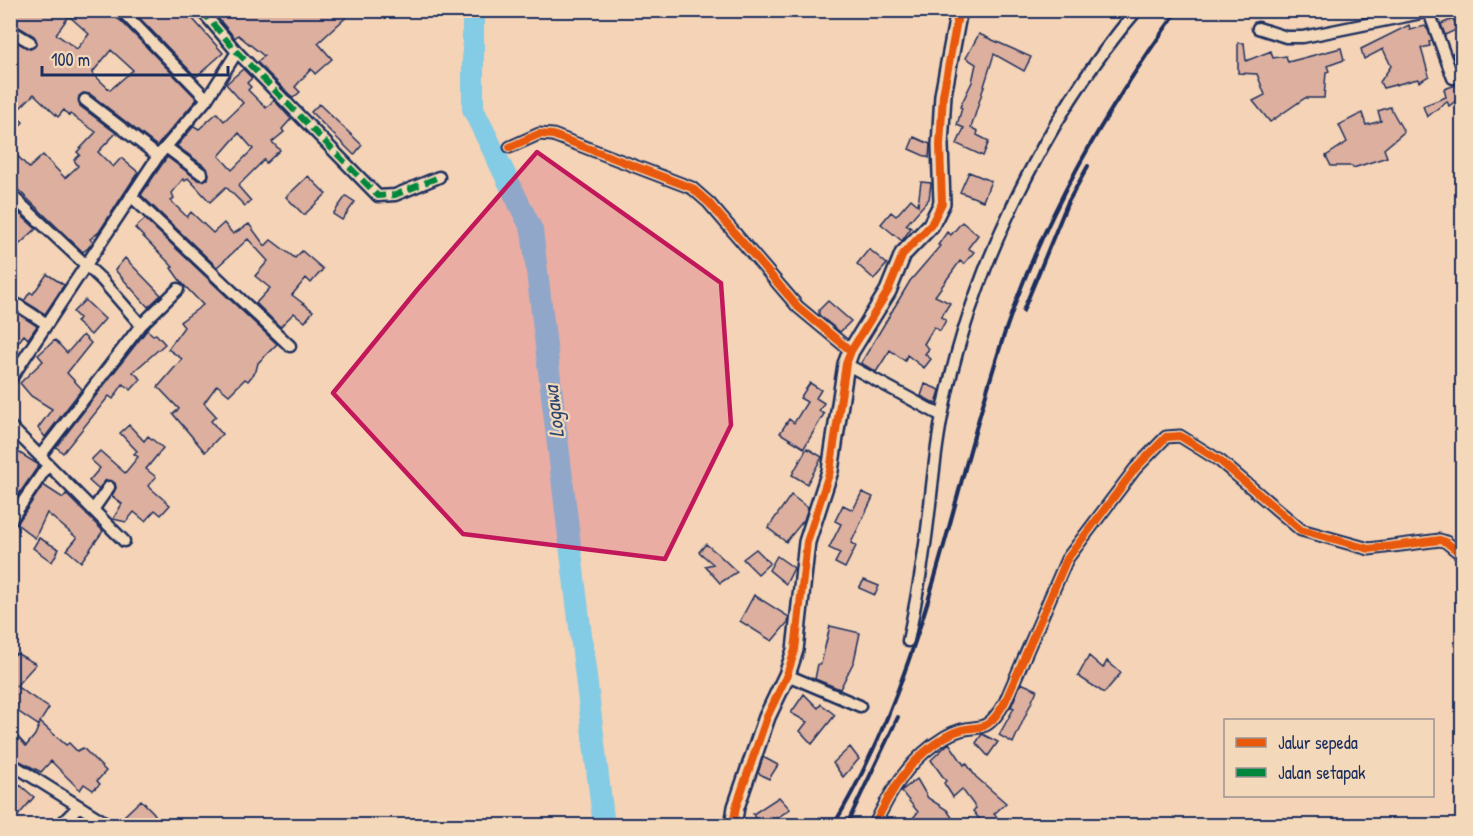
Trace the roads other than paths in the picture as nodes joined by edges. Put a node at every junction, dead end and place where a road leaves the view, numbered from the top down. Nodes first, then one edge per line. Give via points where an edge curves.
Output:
1 (201, 10) edge
2 (958, 10) edge
3 (1137, 10) edge
4 (1432, 11) edge
5 (122, 12) edge
6 (1258, 28) dead end
7 (10, 30) edge
8 (30, 42) dead end
9 (237, 52) junction
10 (1453, 78) dead end
11 (207, 99) junction
12 (85, 100) dead end
13 (166, 147) junction
14 (510, 147) dead end
15 (158, 156) junction
16 (202, 174) dead end
17 (439, 177) dead end
18 (10, 194) edge
19 (131, 196) junction
20 (85, 267) junction
21 (178, 289) dead end
22 (16, 304) dead end
23 (47, 324) junction
24 (141, 325) junction
25 (290, 345) dead end
26 (849, 358) junction
27 (10, 380) edge
28 (942, 416) junction
29 (10, 426) edge
30 (40, 456) junction
31 (48, 465) junction
32 (109, 487) dead end
33 (93, 510) junction
34 (10, 521) edge
35 (124, 541) dead end
36 (1462, 555) edge
37 (908, 641) dead end
38 (787, 675) junction
39 (860, 706) dead end
40 (10, 763) edge
41 (79, 806) junction
42 (59, 825) edge
43 (111, 825) edge
44 (733, 825) edge
45 (874, 825) edge

1 - 9 street
2 - 26 street via 943,95 942,203 931,225 903,254 888,291
3 - 28 street via 1059,118 1006,223 978,285
4 - 6 street via 1303,37 1286,37
4 - 10 street
5 - 11 street
7 - 8 street
9 - 11 street
9 - 17 street via 378,196 395,195
11 - 13 street
12 - 15 street
13 - 15 street
13 - 16 street
14 - 26 street via 539,134 553,135 692,188
15 - 19 street
18 - 20 street
19 - 20 street
19 - 25 street
20 - 23 street
20 - 24 street via 102,280
21 - 24 street
22 - 23 street
23 - 27 street
24 - 30 street
26 - 28 street
26 - 38 street via 830,471 807,542 798,640
28 - 37 street
29 - 30 street
30 - 31 street
31 - 33 street
31 - 34 street
32 - 33 street
33 - 35 street
36 - 45 street via 1440,540 1369,549 1301,530 1220,460 1180,436 1166,437 1135,469 1067,559 1005,702 992,722 982,728 957,731 917,758 890,793
38 - 39 street
38 - 44 street via 767,717
40 - 41 street
41 - 42 street
41 - 43 street

